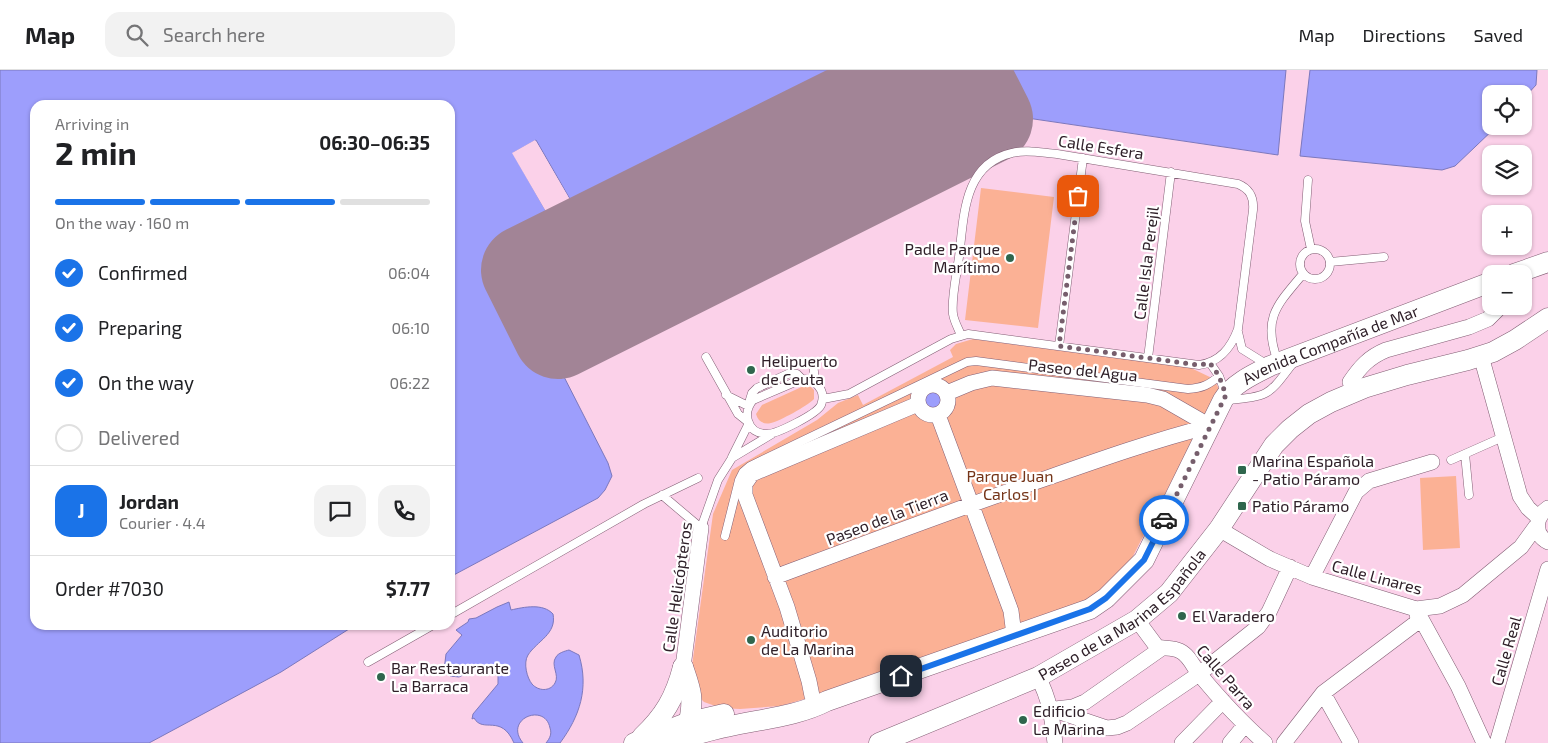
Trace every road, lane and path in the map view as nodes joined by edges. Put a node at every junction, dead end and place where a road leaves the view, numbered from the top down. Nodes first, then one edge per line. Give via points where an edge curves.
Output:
1 (1083, 158) junction
2 (1171, 172) junction
3 (1308, 180) dead end
4 (1311, 249) junction
5 (1384, 257) dead end
6 (1330, 262) junction
7 (1548, 262) edge
8 (1532, 268) edge
9 (1304, 274) junction
10 (1482, 285) edge
11 (1548, 307) edge
12 (1492, 315) edge
13 (1548, 318) edge
14 (1238, 329) junction
15 (961, 335) junction
16 (1059, 346) junction
17 (1298, 355) junction
18 (1481, 356) junction
19 (706, 357) dead end
20 (1148, 358) junction
21 (813, 362) dead end
22 (1210, 363) junction
23 (1274, 365) junction
24 (1219, 376) junction
25 (815, 382) junction
26 (1350, 382) junction
27 (947, 393) junction
28 (726, 395) junction
29 (1224, 398) junction
30 (823, 399) junction
31 (918, 404) junction
32 (748, 406) junction
33 (1308, 414) junction
34 (938, 415) junction
35 (748, 423) junction
36 (1210, 426) junction
37 (778, 430) junction
38 (1503, 437) junction
39 (1465, 454) junction
40 (732, 458) junction
41 (1450, 460) dead end
42 (1432, 462) dead end
43 (698, 478) dead end
44 (662, 495) junction
45 (1469, 496) dead end
46 (971, 504) junction
47 (1541, 517) edge
48 (701, 528) junction
49 (1218, 529) junction
50 (725, 536) dead end
51 (1548, 542) edge
52 (1290, 567) junction
53 (1548, 569) edge
54 (776, 577) junction
55 (1312, 577) junction
56 (1417, 611) junction
57 (455, 612) edge
58 (1137, 620) junction
59 (423, 630) edge
60 (1014, 635) junction
61 (1162, 648) junction
62 (368, 662) dead end
63 (683, 667) joint
64 (1199, 674) junction
65 (1038, 677) junction
66 (684, 693) junction
67 (1323, 693) junction
68 (819, 699) junction
69 (1223, 701) junction
70 (1052, 709) junction
71 (725, 721) junction
72 (690, 722) junction
73 (1244, 725) junction
74 (643, 742) edge
75 (666, 743) edge
76 (879, 743) edge
77 (1055, 743) edge
78 (1182, 743) edge
79 (1230, 743) edge
80 (1265, 743) edge
81 (1284, 743) edge
82 (1351, 743) edge
83 (1484, 743) edge
84 (1497, 743) edge

1 - 2 lane, Calle Esfera
1 - 15 lane, Calle Esfera via 1030,151 1012,152 995,159 980,171 970,187 962,234 953,312
1 - 16 lane
2 - 14 lane, Calle Esfera via 1238,184 1251,194 1254,202
2 - 20 lane, Calle Isla Perejil
3 - 4 lane via 1305,220
4 - 6 lane via 1322,250
4 - 9 lane via 1300,259 1300,270
5 - 6 lane
6 - 9 lane via 1327,273 1318,279
7 - 8 street
9 - 23 lane via 1275,311 1271,329
10 - 17 street, Avenida Compañía de Mar
11 - 26 street, Paseo de la Marina Española via 1513,332 1476,350 1385,369
12 - 26 street via 1470,326 1374,355
13 - 18 street, Paseo de la Marina Española via 1516,340
14 - 22 lane, Calle Esfera via 1228,350
14 - 23 lane, Calle Esfera via 1242,349
15 - 16 lane
15 - 30 lane via 848,394
16 - 20 lane
17 - 23 street, Avenida Compañía de Mar
17 - 29 lane via 1270,392 1252,398
18 - 33 street, Paseo de la Marina Española via 1364,388
18 - 38 street
19 - 28 lane
20 - 22 lane via 1199,365
21 - 25 lane
22 - 24 lane
23 - 29 street, Avenida Compañía de Mar via 1250,377
24 - 29 lane
24 - 50 lane via 1211,384 1188,389 967,362 750,466 738,480
25 - 30 lane
25 - 32 lane via 790,373 757,388
26 - 33 street, Paseo de la Marina Española via 1326,394
27 - 31 street via 940,386 929,385 921,391
27 - 34 street via 948,406
27 - 36 street, Paseo del Agua via 992,378 1147,395 1163,400
28 - 32 lane
28 - 35 lane
29 - 36 street, Avenida Compañía de Mar
30 - 37 lane, Calle Helicópteros via 817,410
31 - 34 street via 926,414
31 - 54 street via 752,474 745,484 745,496
32 - 35 lane, Calle Helicópteros
33 - 49 street, Paseo de la Marina Española via 1274,445
34 - 46 street
35 - 37 lane, Calle Helicópteros via 756,431 766,434
35 - 40 lane, Calle Helicópteros
36 - 46 street, Paseo de la Tierra via 1135,447
36 - 60 street, Avenida Compañía de Mar via 1144,560 1133,572 1090,609
37 - 40 lane, Calle Helicópteros
38 - 39 lane
38 - 47 street via 1520,496 1528,508
39 - 41 lane
39 - 45 lane
40 - 48 lane, Calle Helicópteros via 718,480
42 - 55 street via 1369,481 1356,492
43 - 44 lane
44 - 48 lane
44 - 57 lane
46 - 54 street, Paseo de la Tierra
46 - 60 street via 1010,611
47 - 51 street via 1540,536
47 - 56 street, Calle Linares via 1521,547 1463,595 1440,606
48 - 63 street, Calle Helicópteros
49 - 52 street, Calle Linares
49 - 58 street, Paseo de la Marina Española via 1168,593
52 - 55 street, Calle Linares
52 - 64 street via 1274,603 1258,627
53 - 84 street, Calle Real
54 - 68 street via 809,681
55 - 56 street, Calle Linares
56 - 67 street via 1418,618 1412,626
56 - 83 street via 1458,686
58 - 61 street, Calle Parra via 1153,643
58 - 65 street, Paseo de la Marina Española
59 - 62 lane
60 - 68 street, Avenida Compañía de Mar
61 - 64 street, Calle Parra via 1181,651
61 - 70 street via 1085,702
63 - 66 street
64 - 69 street, Calle Parra
64 - 70 street via 1117,727 1106,728
65 - 70 street
65 - 76 street, Paseo de la Marina Española
66 - 71 street
66 - 72 street via 693,706
66 - 74 street
67 - 81 street
67 - 82 street
68 - 71 street, Avenida Compañía de Mar
69 - 73 street, Calle Parra
69 - 78 street
70 - 77 street
71 - 72 street
71 - 75 street, Avenida Compañía de Mar
72 - 74 street
73 - 79 street
73 - 80 street, Calle Parra

